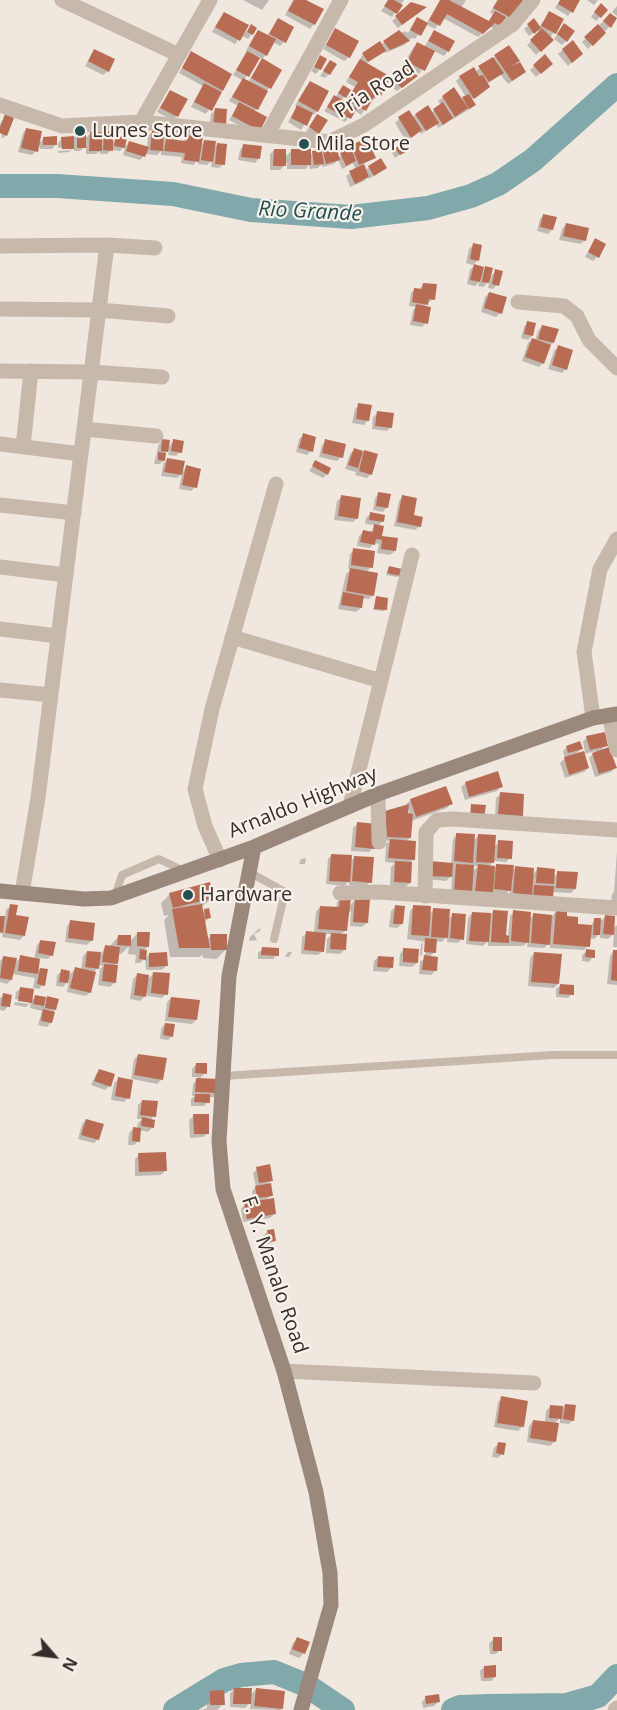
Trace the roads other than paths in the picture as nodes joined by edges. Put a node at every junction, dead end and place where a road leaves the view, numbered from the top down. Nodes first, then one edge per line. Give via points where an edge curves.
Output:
1 (62, 0) edge
2 (210, 0) edge
3 (341, 0) edge
4 (533, 0) edge
5 (179, 55) junction
6 (0, 105) edge
7 (141, 122) junction
8 (267, 135) junction
9 (107, 245) junction
10 (0, 246) edge
11 (155, 248) dead end
12 (518, 302) dead end
13 (0, 309) edge
14 (99, 310) junction
15 (168, 316) dead end
16 (617, 369) edge
17 (0, 370) edge
18 (31, 371) junction
19 (91, 372) junction
20 (162, 377) dead end
21 (84, 429) junction
22 (156, 436) dead end
23 (0, 444) edge
24 (23, 447) junction
25 (81, 454) junction
26 (276, 484) dead end
27 (0, 506) edge
28 (74, 513) junction
29 (617, 539) edge
30 (412, 555) dead end
31 (0, 567) edge
32 (66, 575) junction
33 (0, 629) edge
34 (58, 636) junction
35 (232, 637) junction
36 (381, 681) junction
37 (0, 690) edge
38 (51, 695) junction
39 (613, 714) edge
40 (593, 718) junction
41 (617, 750) edge
42 (378, 794) junction
43 (350, 806) junction
44 (617, 830) edge
45 (379, 842) dead end
46 (254, 847) junction
47 (220, 860) junction
48 (249, 872) junction
49 (0, 891) edge
50 (22, 893) junction
51 (340, 893) dead end
52 (425, 896) junction
53 (617, 908) edge
54 (274, 939) dead end
55 (617, 1055) edge
56 (223, 1076) junction
57 (284, 1371) junction
58 (534, 1383) dead end
59 (302, 1704) edge

1 - 5 street
2 - 5 street
3 - 8 street
4 - 8 street, Pria Road via 513,24 355,129 329,142
5 - 7 street
6 - 7 street, Pria Road via 62,126
7 - 8 street, Pria Road
9 - 10 street
9 - 11 street
9 - 14 street
12 - 16 street via 564,306 577,316 589,340
13 - 14 street
14 - 15 street
14 - 19 street
17 - 18 street
18 - 19 street
18 - 24 street
19 - 20 street
19 - 21 street
21 - 22 street
21 - 25 street
23 - 24 street
24 - 25 street
25 - 28 street
26 - 35 street
27 - 28 street
28 - 32 street
29 - 40 street via 600,569 584,652
30 - 36 street
31 - 32 street
32 - 34 street
33 - 34 street
34 - 38 street
35 - 36 street
35 - 47 street via 195,789
36 - 43 street
37 - 38 street
38 - 50 street
39 - 40 street, Arnaldo Highway
39 - 41 street
40 - 42 street, Arnaldo Highway
42 - 43 street, Arnaldo Highway
42 - 45 street
43 - 46 street, Arnaldo Highway
44 - 52 street via 437,820 426,832
46 - 47 street, Arnaldo Highway
46 - 48 street, F. Y. Manalo Road
47 - 50 street, Arnaldo Highway via 114,897 84,899
48 - 54 lane via 285,892
48 - 56 street, F. Y. Manalo Road via 229,976
49 - 50 street, Arnaldo Highway
51 - 52 street
52 - 53 street
55 - 56 lane via 553,1055
56 - 57 street, F. Y. Manalo Road via 219,1141 223,1189
57 - 58 street
57 - 59 street, F. Y. Manalo Road via 316,1492 330,1573 331,1605

